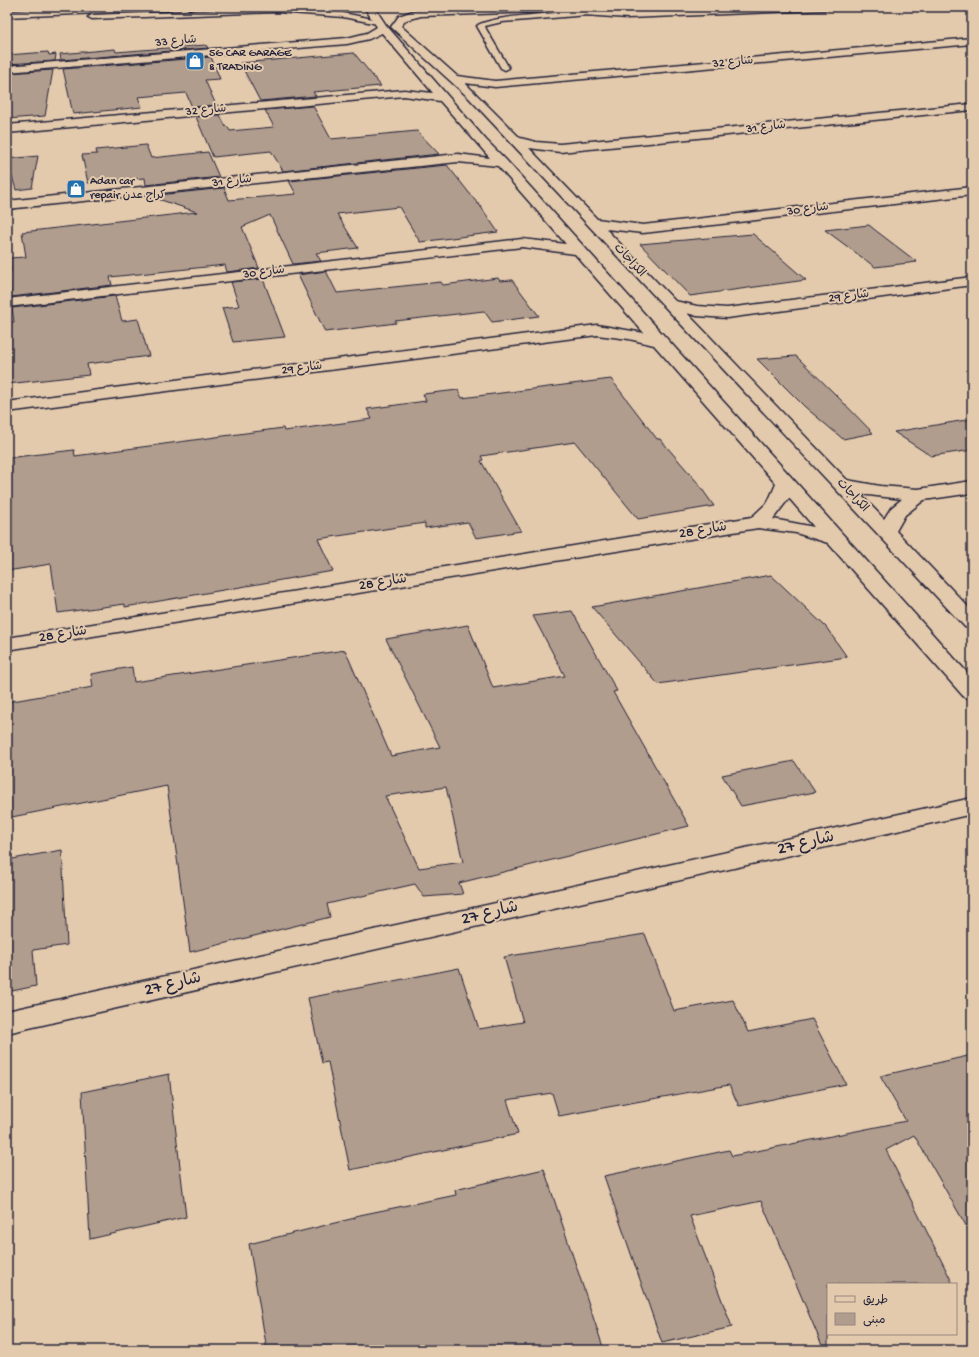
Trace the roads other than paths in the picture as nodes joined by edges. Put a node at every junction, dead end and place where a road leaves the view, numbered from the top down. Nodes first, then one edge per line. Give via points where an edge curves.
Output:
1 (169, 7) edge
2 (192, 7) edge
3 (202, 7) edge
4 (369, 7) edge
5 (401, 7) edge
6 (410, 7) edge
7 (824, 7) edge
8 (345, 8) dead end
9 (377, 8) edge
10 (277, 10) junction
11 (598, 13) junction
12 (7, 14) edge
13 (92, 17) dead end
14 (380, 24) junction
15 (347, 41) junction
16 (972, 41) edge
17 (402, 52) junction
18 (505, 68) dead end
19 (7, 69) edge
20 (456, 80) junction
21 (430, 81) junction
22 (494, 84) junction
23 (404, 93) junction
24 (473, 96) junction
25 (444, 98) junction
26 (972, 107) edge
27 (7, 129) edge
28 (516, 141) junction
29 (482, 143) junction
30 (560, 148) junction
31 (458, 158) junction
32 (534, 160) junction
33 (502, 163) junction
34 (972, 191) edge
35 (7, 205) edge
36 (594, 223) junction
37 (556, 225) junction
38 (643, 229) junction
39 (522, 243) junction
40 (614, 245) junction
41 (580, 251) junction
42 (972, 281) edge
43 (7, 303) edge
44 (670, 304) junction
45 (727, 313) junction
46 (622, 314) junction
47 (597, 330) junction
48 (700, 335) junction
49 (658, 341) junction
50 (7, 408) edge
51 (785, 483) junction
52 (842, 485) junction
53 (972, 487) edge
54 (918, 495) junction
55 (758, 522) junction
56 (886, 532) junction
57 (835, 539) junction
58 (972, 623) edge
59 (7, 644) edge
60 (972, 692) edge
61 (972, 806) edge
62 (7, 1022) edge

1 - 12 street
2 - 3 street
4 - 9 street
4 - 14 street
5 - 6 street
7 - 11 street via 628,15
8 - 10 lane
10 - 13 lane
10 - 14 lane via 344,15
11 - 18 lane via 483,24 482,29
11 - 20 street, الكراجات via 558,9 421,13 401,18 396,26
14 - 15 street, شارع 33 via 378,31 371,35
14 - 17 street
15 - 17 street, شارع 33 via 379,44
15 - 19 street, شارع 33
16 - 22 street, شارع 32
17 - 21 street
20 - 22 street, شارع 32
20 - 24 street, الكراجات
21 - 23 street, شارع 32
21 - 25 street
22 - 24 street, شارع 32 via 481,89
23 - 25 street, شارع 32
23 - 27 street, شارع 32
24 - 28 street, الكراجات
25 - 29 street
26 - 30 street, شارع 31
28 - 30 street, شارع 31
28 - 32 street, الكراجات
29 - 31 street, شارع 31 via 473,151
29 - 33 street
30 - 32 street, شارع 31
31 - 33 street, شارع 31
31 - 35 street, شارع 31
32 - 36 street, الكراجات
33 - 37 street
34 - 38 street, شارع 30
36 - 38 street, شارع 30
36 - 40 street, الكراجات
37 - 39 street, شارع 30
37 - 41 street
38 - 40 street, شارع 30
39 - 41 street, شارع 30
39 - 43 street, شارع 30
40 - 44 street, الكراجات
41 - 46 street
42 - 45 street, شارع 29
44 - 45 street, شارع 29 via 697,311
44 - 48 street, الكراجات
45 - 48 street, شارع 29 via 711,323
46 - 47 street, شارع 29
46 - 49 street
47 - 49 street, شارع 29
47 - 50 street, شارع 29
48 - 52 street, الكراجات
49 - 51 street
51 - 55 street via 778,504
51 - 57 street
52 - 54 street
52 - 56 street, الكراجات
53 - 54 street
54 - 56 street via 898,512
55 - 57 street, شارع 28 via 798,528
55 - 59 street, شارع 28
56 - 58 street, الكراجات
57 - 60 street
61 - 62 street, شارع 27

